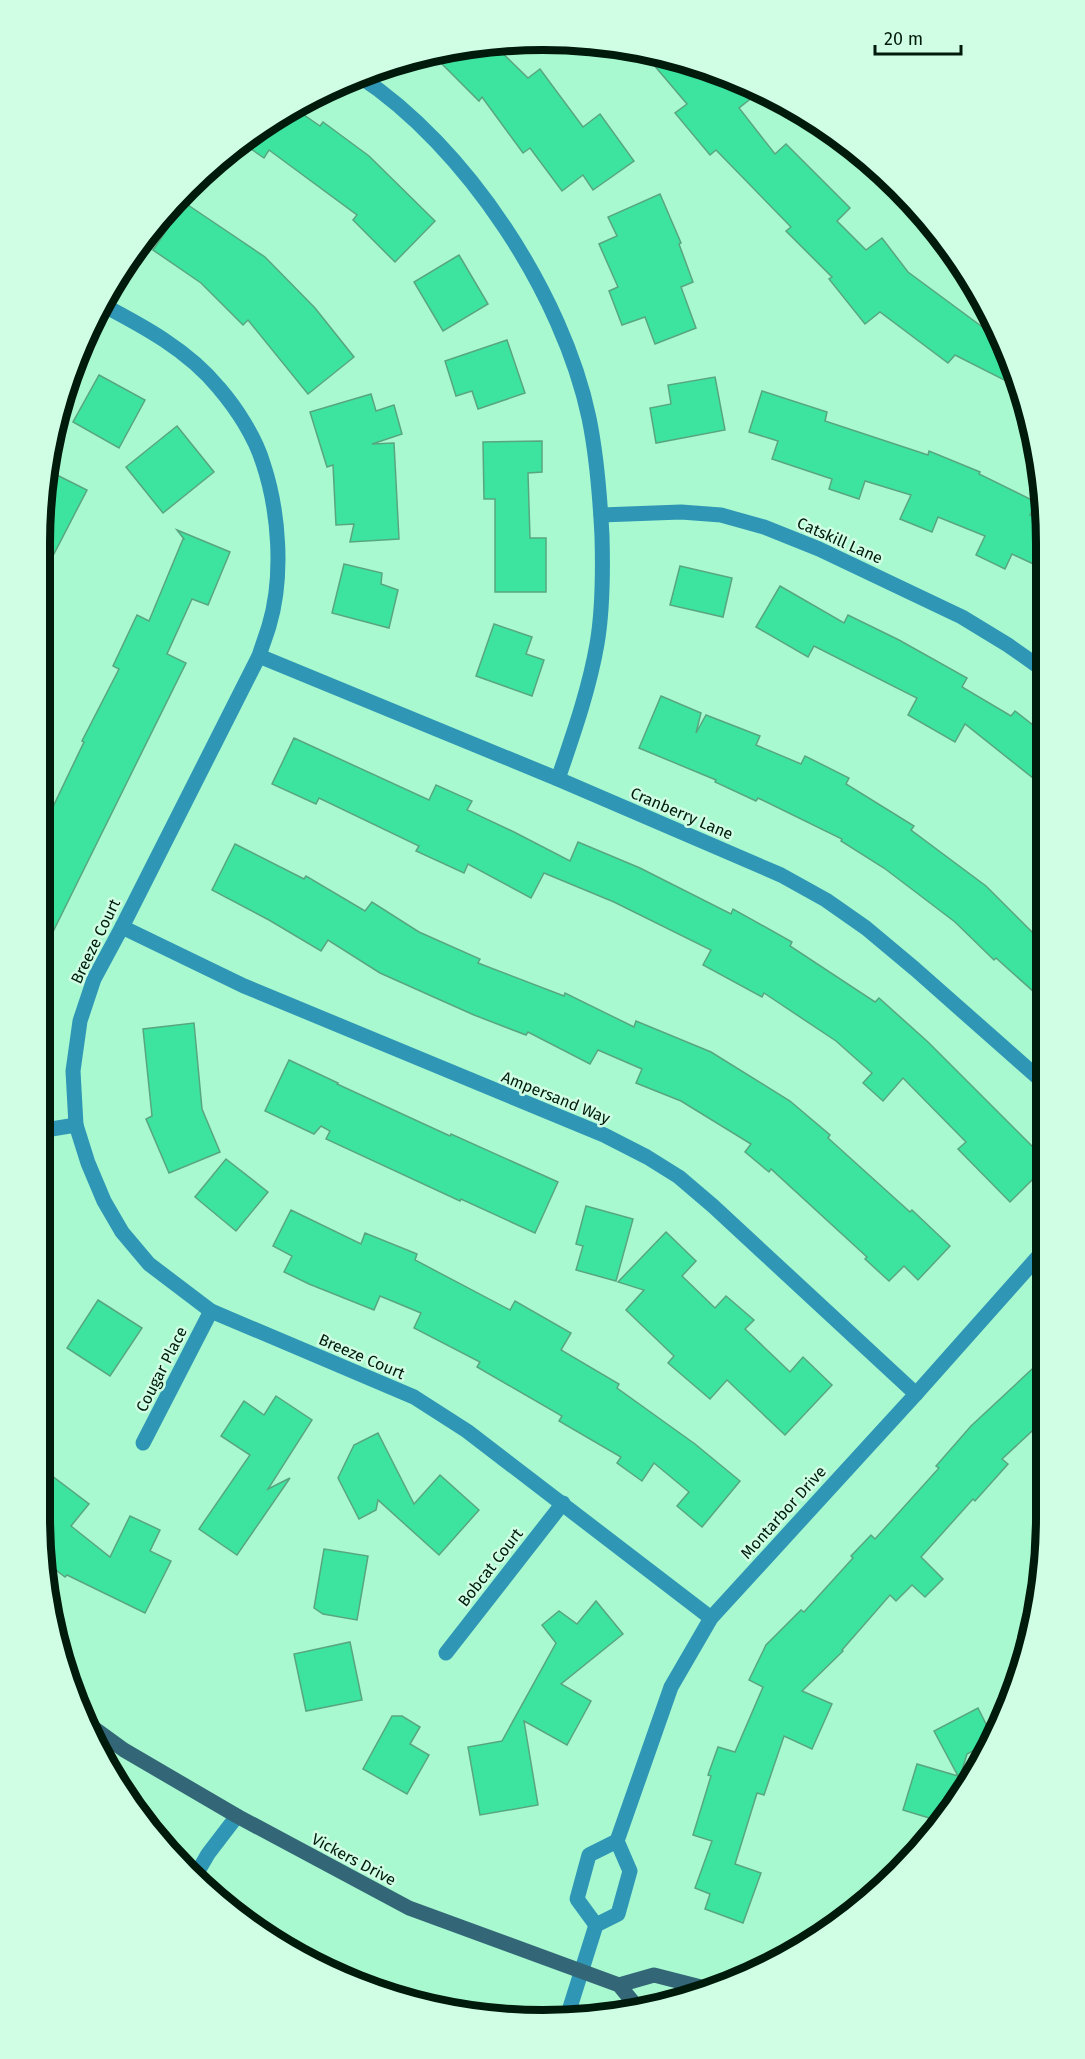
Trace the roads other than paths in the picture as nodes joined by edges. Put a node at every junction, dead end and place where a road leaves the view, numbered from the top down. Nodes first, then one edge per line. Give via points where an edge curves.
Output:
1 (367, 82) edge
2 (109, 308) edge
3 (601, 515) junction
4 (259, 656) junction
5 (1036, 665) edge
6 (558, 779) junction
7 (122, 927) junction
8 (1036, 1076) edge
9 (76, 1125) junction
10 (50, 1129) edge
11 (1036, 1259) edge
12 (211, 1311) junction
13 (916, 1394) junction
14 (143, 1443) dead end
15 (562, 1503) junction
16 (711, 1618) junction
17 (446, 1653) dead end
18 (98, 1731) edge
19 (237, 1816) junction
20 (617, 1841) junction
21 (199, 1870) edge
22 (596, 1925) junction
23 (582, 1972) junction
24 (619, 1985) junction
25 (694, 1985) edge
26 (632, 2001) edge
27 (570, 2008) edge

1 - 3 street via 406,111 444,148 516,245 545,297 572,360 589,418
2 - 4 street, Breeze Court via 151,330 219,387 263,461 278,550 270,624
3 - 5 street, Catskill Lane via 681,512 721,515 764,527 962,617
3 - 6 street via 603,559 597,644
4 - 6 street, Cranberry Lane
4 - 7 street, Breeze Court
6 - 8 street, Cranberry Lane via 781,874 826,900 915,969
7 - 9 street, Breeze Court via 94,979 80,1021 73,1071
7 - 13 street, Ampersand Way via 244,986 604,1135 647,1157 679,1177 713,1206
9 - 10 street
9 - 12 street, Breeze Court via 104,1201 122,1232 149,1264
11 - 13 street, Montarbor Drive
12 - 14 street, Cougar Place
12 - 15 street, Breeze Court via 414,1397 467,1431
13 - 16 street, Montarbor Drive
15 - 16 street, Breeze Court
15 - 17 street, Bobcat Court
16 - 20 street, Montarbor Drive via 671,1687
18 - 19 main road, Vickers Drive
19 - 21 street
19 - 23 main road, Vickers Drive via 409,1908
20 - 22 street via 630,1871 618,1914
20 - 22 street via 589,1855 577,1899
22 - 23 street
23 - 24 main road, Vickers Drive
23 - 27 street
24 - 25 main road via 654,1975
24 - 26 main road

